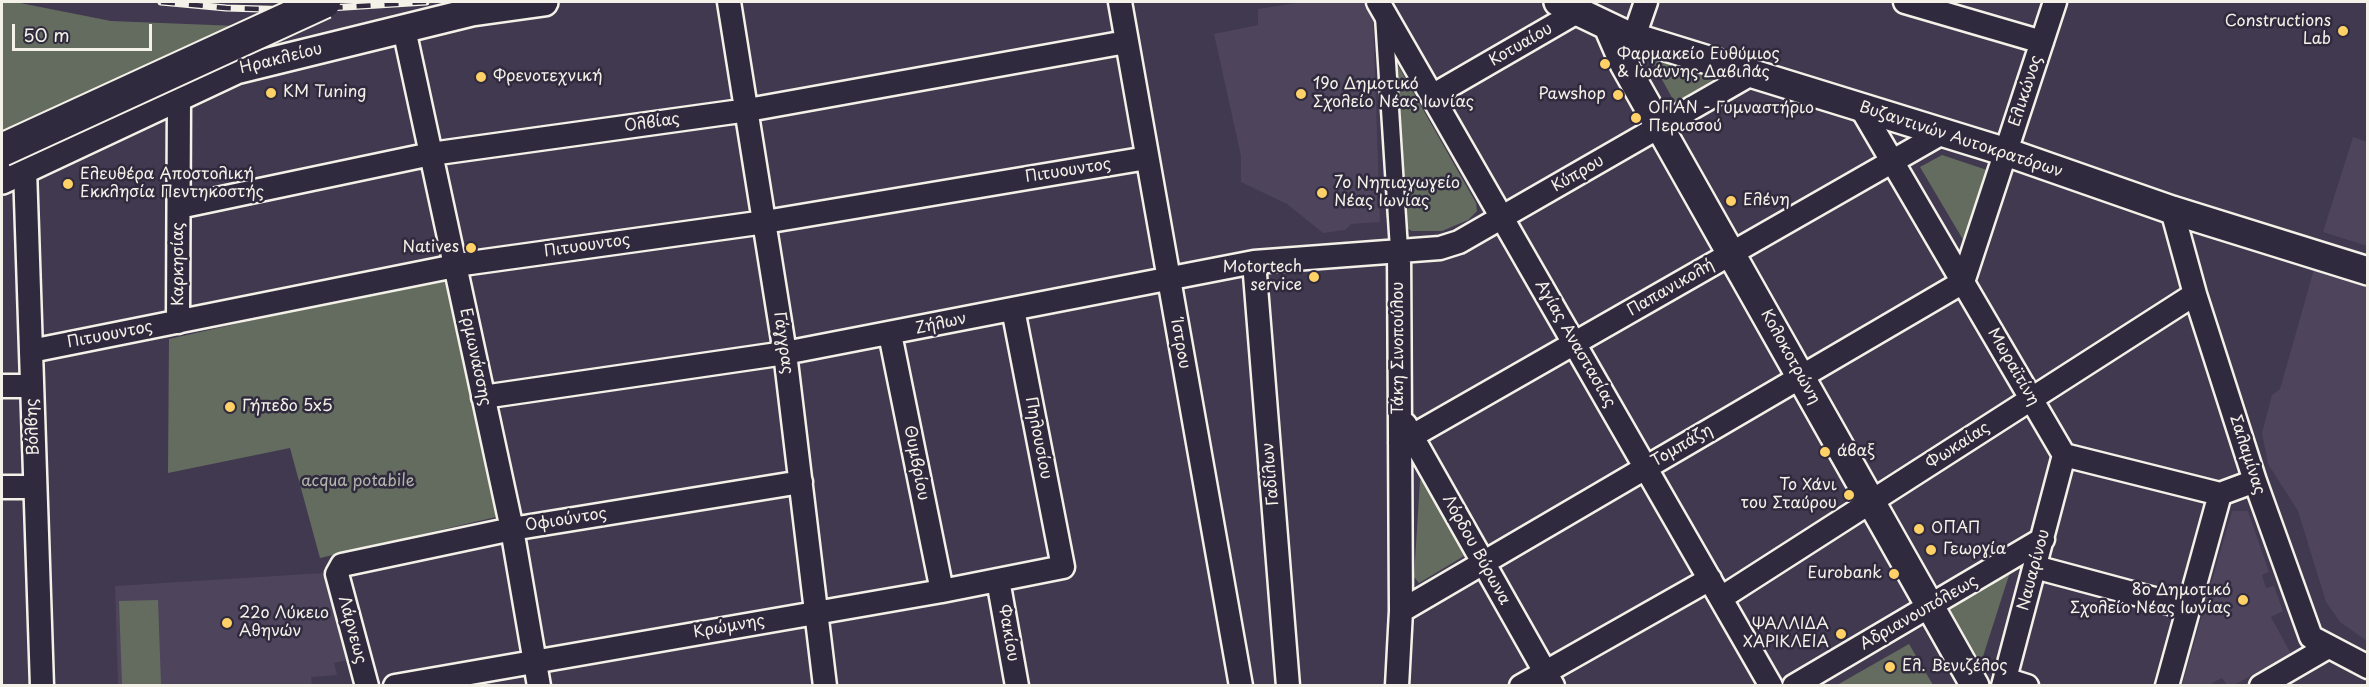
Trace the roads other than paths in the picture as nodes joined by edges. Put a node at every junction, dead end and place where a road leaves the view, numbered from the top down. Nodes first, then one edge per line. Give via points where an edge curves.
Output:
1 (324, 2) edge
2 (544, 2) edge
3 (729, 2) edge
4 (1120, 2) edge
5 (1646, 2) edge
6 (1905, 2) edge
7 (2055, 2) edge
8 (1381, 7) edge
9 (1568, 7) edge
10 (1608, 27) junction
11 (404, 29) junction
12 (1634, 37) junction
13 (1126, 42) junction
14 (2042, 42) junction
15 (1624, 64) junction
16 (1751, 74) junction
17 (1432, 96) junction
18 (179, 98) junction
19 (1861, 108) junction
20 (748, 110) junction
21 (1660, 127) junction
22 (1942, 133) junction
23 (2006, 152) junction
24 (431, 154) junction
25 (1147, 158) junction
26 (1892, 161) junction
27 (9, 166) edge
28 (179, 207) junction
29 (2172, 210) junction
30 (1502, 217) junction
31 (765, 222) junction
32 (1398, 249) junction
33 (1731, 253) junction
34 (1254, 262) junction
35 (455, 265) junction
36 (2367, 271) edge
37 (1168, 278) junction
38 (1963, 282) junction
39 (2195, 294) junction
40 (1013, 309) junction
41 (178, 322) junction
42 (890, 334) junction
43 (1574, 343) junction
44 (31, 351) junction
45 (785, 353) junction
46 (1801, 377) junction
47 (2, 386) edge
48 (32, 386) junction
49 (483, 397) junction
50 (2031, 399) junction
51 (1406, 439) junction
52 (2064, 455) junction
53 (1646, 467) junction
54 (2255, 481) junction
55 (801, 482) junction
56 (2, 487) edge
57 (35, 487) junction
58 (2220, 494) junction
59 (1871, 502) junction
60 (512, 529) junction
61 (2043, 539) junction
62 (1483, 562) junction
63 (1063, 567) joint
64 (2035, 567) junction
65 (337, 574) joint
66 (998, 580) junction
67 (1716, 589) junction
68 (942, 591) junction
69 (1930, 607) junction
70 (2188, 608) junction
71 (1401, 611) junction
72 (817, 612) junction
73 (2328, 647) junction
74 (535, 661) junction
75 (2367, 667) edge
76 (1549, 679) edge
77 (2004, 682) edge
78 (42, 686) edge
79 (367, 686) edge
80 (395, 686) edge
81 (539, 686) edge
82 (825, 686) edge
83 (1017, 686) edge
84 (1241, 686) edge
85 (1288, 686) edge
86 (1396, 686) edge
87 (1521, 686) edge
88 (1771, 686) edge
89 (1794, 686) edge
90 (1975, 686) edge
91 (2027, 686) edge
92 (2167, 686) edge
93 (2261, 686) edge

1 - 27 main road, Ηρακλείου, bridge
2 - 11 street, Ηρακλείου via 472,12
3 - 20 street, Γάγγρας
4 - 13 street, Ίστρου
5 - 12 street
6 - 14 street
7 - 14 street, Ελικώνος
8 - 17 street, Αγίας Αναστασίας
8 - 32 street, Τάκη Σινοπούλου
9 - 10 street, Βυζαντινών Αυτοκρατόρων
9 - 17 street, Κοτυαίου
10 - 12 street, Βυζαντινών Αυτοκρατόρων
10 - 15 street, Κολοκοτρώνη
11 - 18 street, Ηρακλείου via 262,62 236,70
11 - 24 street, Ερμωνάσσης
12 - 15 street
12 - 16 street, Βυζαντινών Αυτοκρατόρων
13 - 20 street, Ολβίας
13 - 25 street, Ίστρου
14 - 23 street, Ελικώνος
15 - 21 street, Κολοκοτρώνη
16 - 19 street, Βυζαντινών Αυτοκρατόρων
16 - 21 street, Κύπρου
17 - 30 street, Αγίας Αναστασίας
18 - 27 street, Ηρακλείου
18 - 28 street, Καρκησίας
19 - 22 street, Βυζαντινών Αυτοκρατόρων
19 - 26 street, Μωραϊτίνη
20 - 24 street, Ολβίας
20 - 31 street, Γάγγρας
21 - 30 street, Κύπρου
21 - 33 street, Κολοκοτρώνη
22 - 23 street, Βυζαντινών Αυτοκρατόρων
22 - 26 street, Παπανικολή
23 - 29 street, Βυζαντινών Αυτοκρατόρων
23 - 38 street, Ελικώνος
24 - 28 street, Ολβίας
24 - 35 street, Ερμωνάσσης
25 - 31 street, Πιτυουντος
25 - 37 street, Ίστρου
26 - 33 street, Παπανικολή
26 - 38 street, Μωραϊτίνη
27 - 44 street, Βόλβης
28 - 41 street, Καρκησίας
29 - 36 street, Βυζαντινών Αυτοκρατόρων
29 - 39 street, Σαλαμίνας
30 - 32 street, Κύπρου via 1459,242 1425,250
30 - 43 street, Αγίας Αναστασίας
31 - 35 street, Πιτυουντος
31 - 45 street, Γάγγρας
32 - 34 street, Ζήλων
32 - 51 street, Τάκη Σινοπούλου via 1400,415
33 - 43 street, Παπανικολή
33 - 46 street, Κολοκοτρώνη
34 - 37 street, Ζήλων
34 - 85 street, Γαδίλων
35 - 41 street, Πιτυουντος
35 - 49 street, Ερμωνάσσης
37 - 40 street, Ζήλων
37 - 84 street, Ίστρου
38 - 46 street, Τομπάζη
38 - 50 street, Μωραϊτίνη
39 - 50 street, Φωκαίας
39 - 54 street, Σαλαμίνας
40 - 42 street, Ζήλων
40 - 63 street, Πηλουσίου
41 - 44 street, Πιτυουντος
42 - 45 street, Ζήλων
42 - 68 street, Θυμβρίου
43 - 51 street, Παπανικολή
43 - 53 street, Αγίας Αναστασίας
44 - 48 street, Βόλβης
45 - 49 street, Ζήλων
45 - 55 street, Γάγγρας
46 - 53 street, Τομπάζη
46 - 59 street, Κολοκοτρώνη
47 - 48 street
48 - 57 street, Βόλβης
49 - 60 street, Ερμωνάσσης
50 - 52 street, Μωραϊτίνη
50 - 59 street, Φωκαίας
51 - 62 street, Λόρδου Βύρωνα
51 - 71 street, Τάκη Σινοπούλου
52 - 58 street
52 - 61 street, Ναυαρίνου
53 - 62 street, Τομπάζη
53 - 67 street, Αγίας Αναστασίας
54 - 58 street
54 - 73 street, Σαλαμίνας via 2312,638
55 - 60 street, Οφιούντος
55 - 72 street, Γάγγρας
56 - 57 street
57 - 78 street, Βόλβης
58 - 70 street
59 - 67 street, Φωκαίας
59 - 69 street, Κολοκοτρώνη
60 - 65 street, Οφιούντος via 342,565
60 - 74 street, Ερμωνάσσης
61 - 64 street, Ναυαρίνου
61 - 69 street, Αδριανουπόλεως
62 - 71 street, Τομπάζη
62 - 76 street, Λόρδου Βύρωνα
63 - 66 street, Κρώμνης
64 - 70 street
64 - 77 street, Ναυαρίνου
65 - 79 street, Λάρνεως
66 - 68 street, Κρώμνης
66 - 83 street, Φακίου
67 - 76 street, Φωκαίας
67 - 88 street, Αγίας Αναστασίας
68 - 72 street, Κρώμνης
69 - 89 street, Αδριανουπόλεως
69 - 90 street, Κολοκοτρώνη
70 - 92 street
71 - 86 street, Τάκη Σινοπούλου
72 - 74 street, Κρώμνης
72 - 82 street, Γάγγρας
73 - 75 street, Σαλαμίνας
73 - 93 street
74 - 80 street, Κρώμνης
74 - 81 street, Ερμωνάσσης
76 - 87 street, Φωκαίας
77 - 91 street

